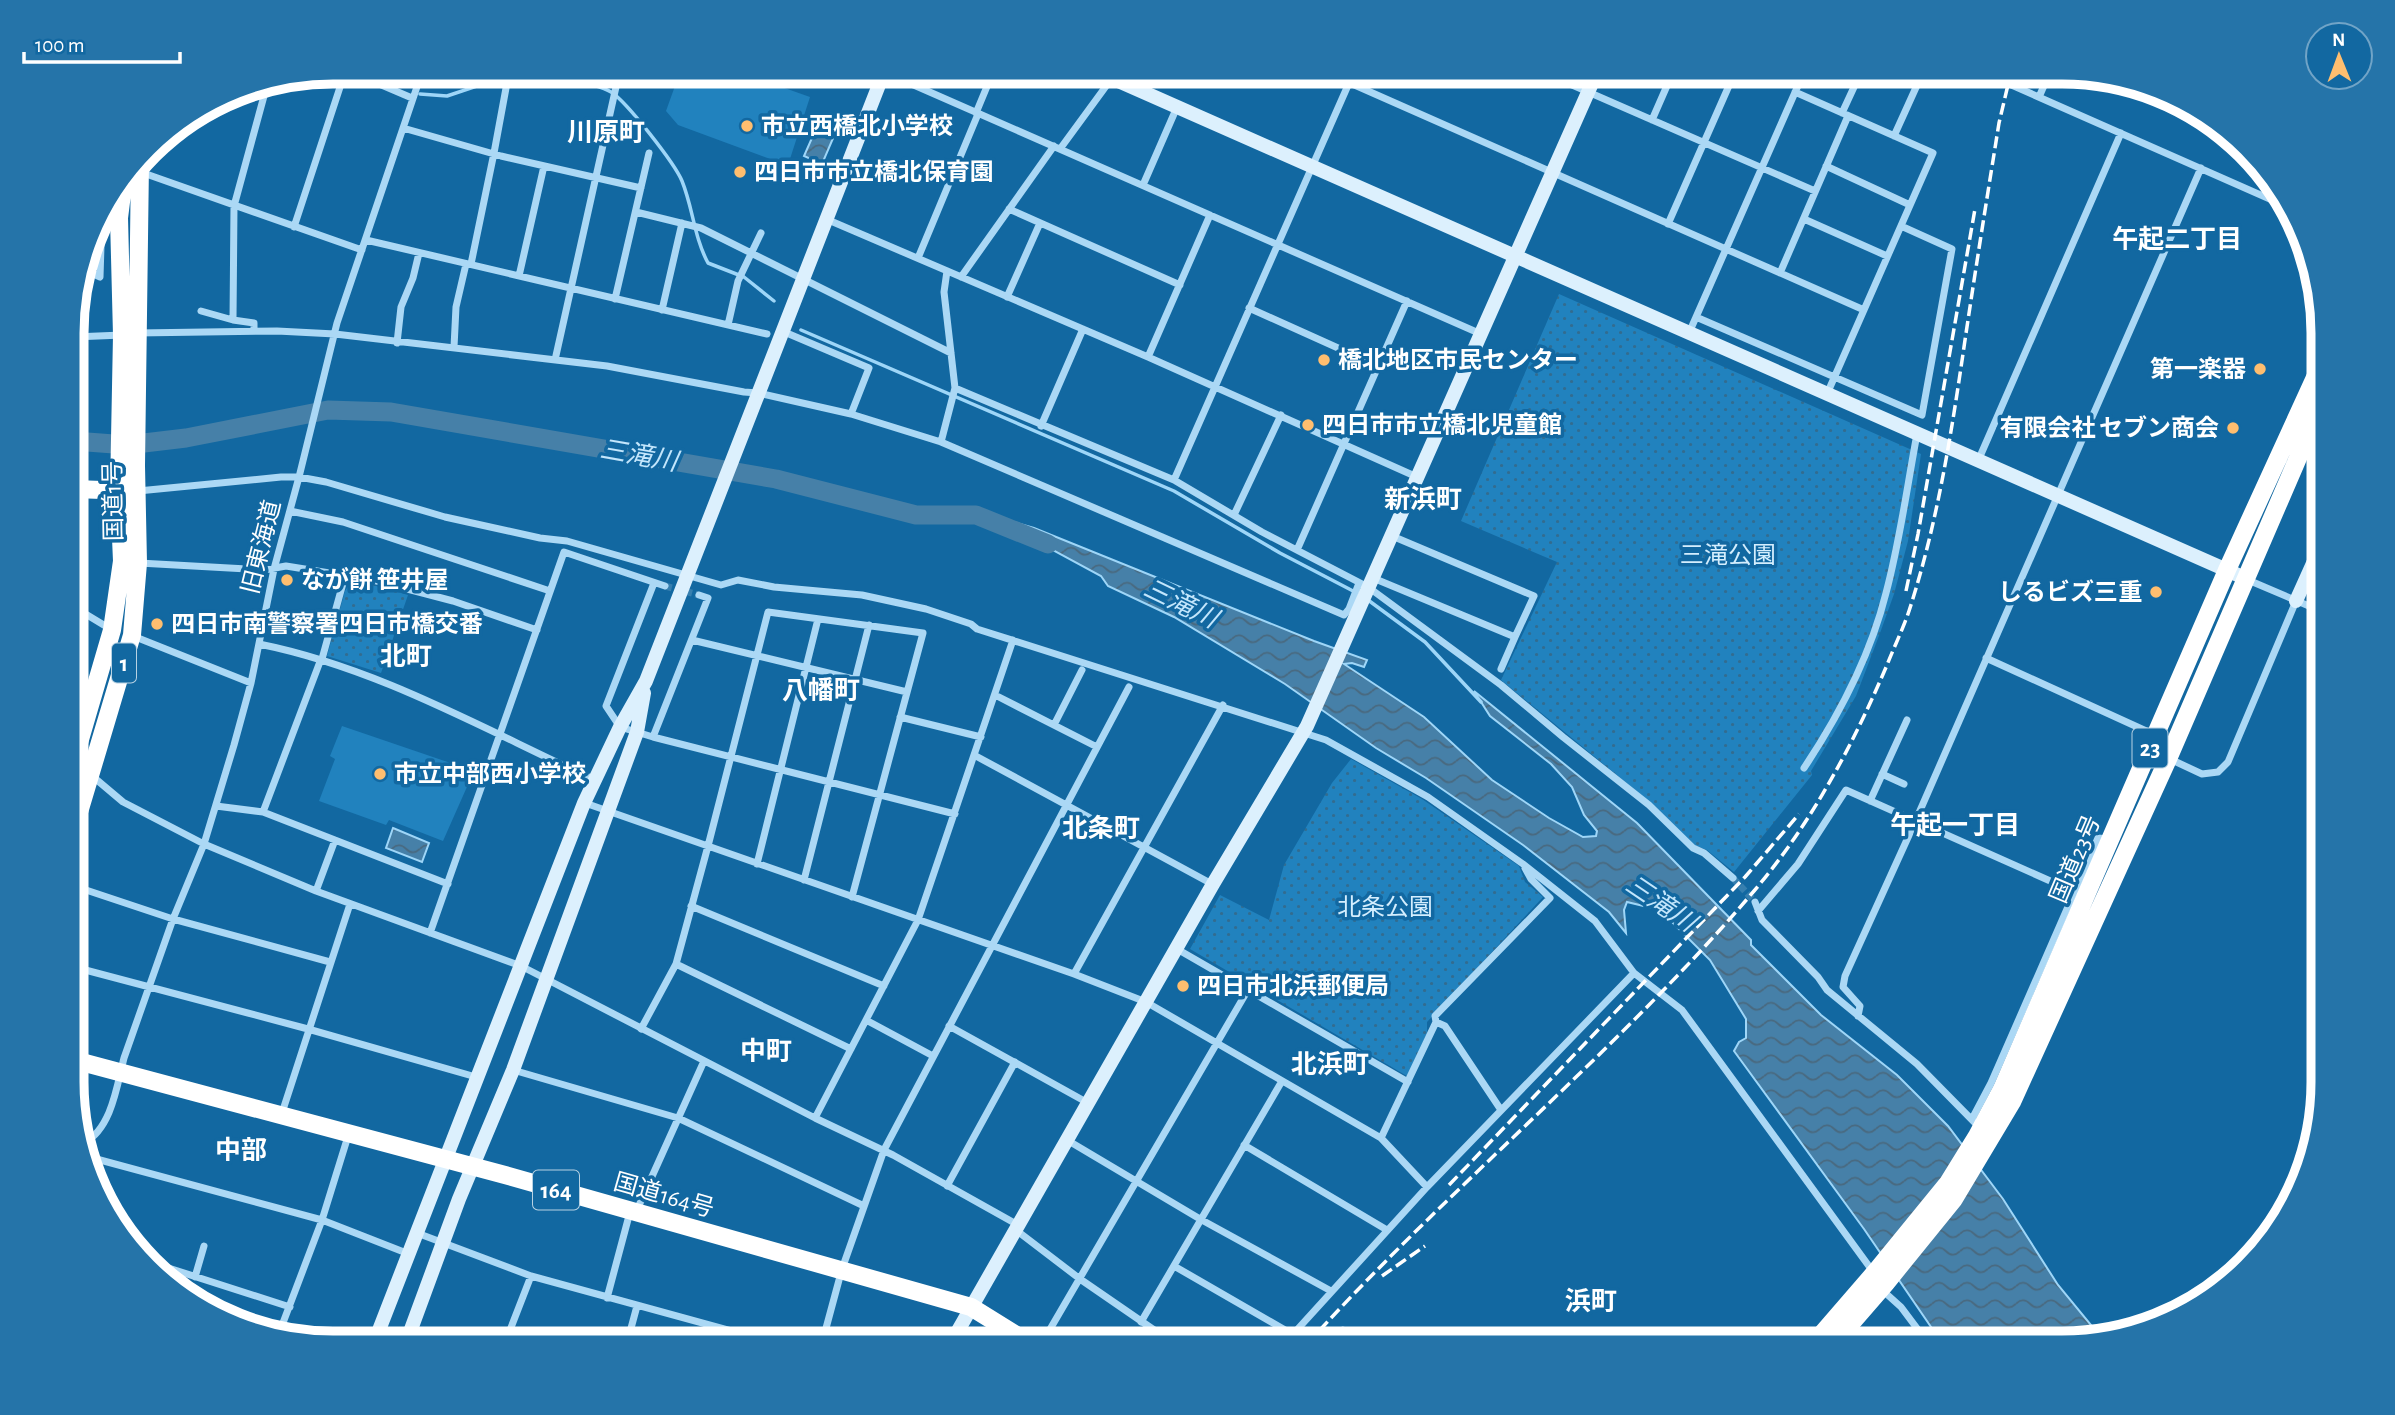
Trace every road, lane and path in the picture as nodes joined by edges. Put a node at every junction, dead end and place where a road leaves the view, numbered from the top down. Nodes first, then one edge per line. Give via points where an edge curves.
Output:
1 (341, 84) edge
2 (379, 84) edge
3 (417, 84) edge
4 (506, 84) edge
5 (618, 84) edge
6 (876, 84) edge
7 (911, 84) edge
8 (988, 84) edge
9 (1104, 84) edge
10 (1130, 84) edge
11 (1347, 84) edge
12 (1353, 84) edge
13 (1570, 84) edge
14 (1591, 84) edge
15 (1668, 84) edge
16 (1730, 84) edge
17 (1799, 84) edge
18 (1856, 84) edge
19 (1918, 84) edge
20 (2009, 84) edge
21 (2045, 84) edge
22 (1588, 91) junction
23 (1795, 92) junction
24 (265, 93) edge
25 (2039, 97) junction
26 (412, 98) junction
27 (1178, 106) junction
28 (977, 113) junction
29 (1845, 114) junction
30 (1652, 120) junction
31 (403, 128) junction
32 (2121, 132) junction
33 (1895, 136) junction
34 (1704, 143) junction
35 (1057, 148) junction
36 (494, 153) junction
37 (649, 153) dead end
38 (1313, 165) junction
39 (544, 166) junction
40 (1826, 166) junction
41 (2201, 168) junction
42 (1762, 169) junction
43 (144, 172) edge
44 (1553, 173) junction
45 (139, 177) edge
46 (595, 177) junction
47 (1143, 186) junction
48 (641, 188) junction
49 (1815, 191) junction
50 (2272, 200) edge
51 (121, 203) edge
52 (1910, 205) junction
53 (234, 206) junction
54 (1009, 209) junction
55 (636, 212) junction
56 (1210, 215) junction
57 (826, 219) junction
58 (1804, 219) junction
59 (1040, 223) junction
60 (684, 224) junction
61 (1668, 224) junction
62 (1901, 226) junction
63 (294, 227) junction
64 (761, 233) dead end
65 (366, 240) junction
66 (101, 243) edge
67 (1278, 245) junction
68 (362, 250) junction
69 (1726, 250) junction
70 (419, 253) junction
71 (751, 254) junction
72 (1516, 256) junction
73 (1887, 256) junction
74 (918, 258) junction
75 (468, 264) junction
76 (947, 271) junction
77 (91, 273) edge
78 (1780, 273) junction
79 (519, 276) junction
80 (961, 277) junction
81 (802, 280) junction
82 (1180, 285) junction
83 (571, 288) junction
84 (1007, 297) junction
85 (615, 299) junction
86 (1407, 301) junction
87 (1250, 308) junction
88 (662, 310) junction
89 (1864, 310) junction
90 (201, 311) dead end
91 (1696, 317) junction
92 (233, 320) junction
93 (728, 325) junction
94 (1083, 329) junction
95 (254, 331) junction
96 (1689, 333) junction
97 (130, 334) junction
98 (335, 334) junction
99 (766, 334) dead end
100 (789, 334) dead end
101 (1481, 334) junction
102 (84, 336) edge
103 (397, 342) junction
104 (454, 347) junction
105 (951, 352) junction
106 (1148, 357) junction
107 (555, 360) junction
108 (1378, 366) junction
109 (1835, 378) junction
110 (1215, 386) junction
111 (2310, 388) edge
112 (955, 390) junction
113 (757, 395) junction
114 (1827, 395) junction
115 (851, 414) junction
116 (1280, 415) junction
117 (1041, 426) junction
118 (2310, 430) edge
119 (1917, 434) junction
120 (941, 442) junction
121 (1345, 445) junction
122 (1978, 461) junction
123 (299, 477) junction
124 (1418, 477) junction
125 (1174, 480) junction
126 (84, 489) edge
127 (128, 491) junction
128 (2056, 495) junction
129 (290, 511) junction
130 (1234, 514) junction
131 (1392, 536) junction
132 (1297, 550) junction
133 (138, 563) junction
134 (274, 569) junction
135 (2310, 569) edge
136 (689, 570) junction
137 (2227, 570) junction
138 (345, 576) junction
139 (2247, 579) junction
140 (654, 583) junction
141 (1365, 585) junction
142 (665, 586) tunnel mouth
143 (550, 591) junction
144 (699, 595) dead end
145 (2296, 601) junction
146 (2310, 607) edge
147 (84, 613) edge
148 (818, 619) junction
149 (869, 625) junction
150 (112, 630) junction
151 (537, 630) junction
152 (132, 635) junction
153 (1515, 637) junction
154 (692, 640) junction
155 (1013, 640) junction
156 (259, 644) junction
157 (757, 656) junction
158 (1986, 658) junction
159 (322, 659) junction
160 (806, 668) junction
161 (1501, 669) dead end
162 (1082, 670) dead end
163 (855, 680) junction
164 (646, 681) junction
165 (251, 683) junction
166 (1129, 687) dead end
167 (907, 692) junction
168 (995, 695) junction
169 (1223, 705) junction
170 (901, 716) junction
171 (1906, 720) dead end
172 (84, 721) edge
173 (1054, 725) junction
174 (620, 727) junction
175 (1305, 729) junction
176 (637, 732) junction
177 (2155, 735) junction
178 (500, 736) junction
179 (653, 737) junction
180 (981, 737) junction
181 (1097, 747) junction
182 (975, 755) junction
183 (731, 757) junction
184 (2168, 758) junction
185 (84, 764) edge
186 (1804, 768) dead end
187 (780, 770) junction
188 (1882, 774) junction
189 (91, 775) junction
190 (595, 780) junction
191 (829, 783) junction
192 (1904, 784) dead end
193 (879, 796) junction
194 (84, 797) edge
195 (1870, 801) junction
196 (584, 803) junction
197 (1066, 805) junction
198 (216, 806) junction
199 (608, 811) junction
200 (263, 813) junction
201 (955, 814) junction
202 (1915, 822) junction
203 (2111, 839) junction
204 (335, 840) junction
205 (204, 844) junction
206 (708, 846) junction
207 (1144, 847) junction
208 (757, 864) junction
209 (1523, 864) junction
210 (1733, 878) tunnel mouth
211 (804, 880) junction
212 (448, 884) junction
213 (1213, 884) junction
214 (84, 889) edge
215 (316, 891) junction
216 (2074, 892) junction
217 (852, 897) junction
218 (1755, 902) tunnel mouth
219 (350, 904) junction
220 (691, 906) junction
221 (1758, 911) junction
222 (173, 919) junction
223 (918, 920) junction
224 (430, 933) junction
225 (991, 945) junction
226 (1177, 949) junction
227 (330, 962) junction
228 (676, 964) junction
229 (521, 966) junction
230 (84, 970) edge
231 (1634, 973) junction
232 (1074, 974) junction
233 (1256, 976) dead end
234 (545, 980) junction
235 (884, 986) junction
236 (149, 987) junction
237 (1248, 990) junction
238 (1146, 1002) junction
239 (1858, 1016) junction
240 (866, 1020) junction
241 (1436, 1022) junction
242 (949, 1026) junction
243 (308, 1029) junction
244 (641, 1029) junction
245 (1216, 1043) junction
246 (851, 1049) junction
247 (933, 1056) junction
248 (704, 1060) junction
249 (1015, 1062) junction
250 (84, 1063) edge
251 (513, 1070) junction
252 (120, 1072) junction
253 (477, 1077) junction
254 (1282, 1081) junction
255 (1408, 1082) junction
256 (1088, 1103) junction
257 (1501, 1110) junction
258 (281, 1116) junction
259 (678, 1118) junction
260 (815, 1118) junction
261 (349, 1133) junction
262 (1979, 1133) junction
263 (91, 1138) edge
264 (1381, 1138) junction
265 (1068, 1140) junction
266 (1244, 1145) junction
267 (884, 1150) junction
268 (445, 1158) junction
269 (96, 1159) edge
270 (473, 1166) junction
271 (1137, 1181) junction
272 (947, 1186) junction
273 (1427, 1187) junction
274 (864, 1206) junction
275 (633, 1212) junction
276 (1200, 1219) junction
277 (323, 1220) junction
278 (1017, 1227) junction
279 (1387, 1230) junction
280 (417, 1233) junction
281 (443, 1243) junction
282 (204, 1246) dead end
283 (409, 1254) junction
284 (1174, 1266) junction
285 (168, 1268) edge
286 (842, 1269) junction
287 (531, 1276) junction
288 (195, 1277) junction
289 (1080, 1279) junction
290 (1880, 1279) junction
291 (1331, 1291) junction
292 (607, 1298) junction
293 (637, 1306) junction
294 (290, 1307) junction
295 (971, 1307) junction
296 (1141, 1322) junction
297 (282, 1326) edge
298 (379, 1331) edge
299 (410, 1331) edge
300 (510, 1331) edge
301 (630, 1331) edge
302 (730, 1331) edge
303 (825, 1331) edge
304 (958, 1331) edge
305 (1010, 1331) edge
306 (1049, 1331) edge
307 (1155, 1331) edge
308 (1287, 1331) edge
309 (1295, 1331) edge
310 (1826, 1331) edge
311 (1843, 1331) edge
312 (1919, 1331) edge

1 - 63 street
2 - 26 street
3 - 26 street, 旧東海道
4 - 36 street
5 - 46 street
6 - 57 street
7 - 28 street
8 - 28 street
9 - 35 street
10 - 27 street
11 - 38 street
12 - 44 street
13 - 22 street
14 - 22 street
15 - 30 street
16 - 34 street
17 - 23 street
18 - 29 street
19 - 33 street
20 - 25 street
21 - 25 street
22 - 30 street
22 - 44 street
23 - 29 street
23 - 42 street
24 - 53 street
25 - 32 street
26 - 31 street, 旧東海道
27 - 38 street
27 - 47 street
28 - 35 street
28 - 74 street
29 - 33 street
29 - 40 street
30 - 34 street
31 - 36 street
31 - 65 street, 旧東海道
32 - 41 street
32 - 122 street
33 - 52 street via 1933,153
34 - 42 street
34 - 61 street
35 - 47 street
35 - 54 street
36 - 39 street
36 - 75 street
37 - 48 street
38 - 67 street
38 - 72 street
39 - 46 street
39 - 79 street
40 - 49 street
40 - 52 street
41 - 50 street
41 - 128 street
42 - 49 street
42 - 69 street
43 - 53 street
44 - 61 street
44 - 72 street
45 - 97 highway, 国道1号 / 1
46 - 48 street
46 - 83 street
47 - 56 street
48 - 55 street
49 - 58 street
51 - 97 highway, 国道1号 / 1
52 - 62 street
53 - 63 street
53 - 92 street
54 - 59 street
54 - 80 street
55 - 60 street
55 - 85 street
56 - 67 street
56 - 82 street
57 - 74 street
57 - 81 street
58 - 73 street
58 - 78 street
59 - 82 street
59 - 84 street
60 - 71 street
60 - 88 street
61 - 69 street
62 - 73 street
62 - 109 street via 1952,249 1922,415
63 - 68 street
64 - 71 street
65 - 68 street, 旧東海道
65 - 70 street
66 - 77 street via 100,277
67 - 86 street
67 - 87 street
68 - 98 street, 旧東海道
69 - 78 street
69 - 91 street
70 - 75 street
70 - 103 street via 401,307
71 - 81 street
71 - 93 street via 738,281
72 - 96 street
72 - 101 street
73 - 89 street
74 - 76 street
75 - 79 street
75 - 104 street via 456,307
76 - 80 street
76 - 105 street via 944,292
78 - 89 street
79 - 83 street
80 - 84 street
81 - 105 street
81 - 113 street
82 - 106 street
83 - 85 street
83 - 107 street
84 - 94 street
85 - 88 street
86 - 101 street
86 - 108 street
87 - 108 street
87 - 110 street
88 - 93 street
89 - 109 street
90 - 92 street
91 - 96 street
91 - 109 street
92 - 95 street via 254,323
93 - 99 street
94 - 106 street
94 - 117 street
95 - 97 street
95 - 98 street
96 - 114 street
97 - 102 street
97 - 127 highway, 国道1号 / 1
98 - 103 street
98 - 123 street, 旧東海道
100 - 115 street via 869,368
101 - 124 street
103 - 104 street
104 - 107 street
105 - 112 street
106 - 110 street
107 - 113 street
108 - 121 street
109 - 114 street
110 - 116 street
110 - 125 street
111 - 137 highway, 国道23号 / 23
112 - 117 street
112 - 120 street
113 - 115 street
113 - 136 street
114 - 119 street
115 - 120 street
116 - 121 street
116 - 130 street
117 - 125 street
118 - 139 highway, 国道23号 / 23
119 - 122 street
119 - 186 street via 1895,555 1873,635 1840,712
120 - 141 street via 1344,615
121 - 124 street
121 - 132 street
122 - 128 street
123 - 127 street
123 - 129 street, 旧東海道
123 - 136 street via 445,517
124 - 131 street
125 - 130 street
126 - 127 highway
127 - 133 highway, 国道1号 / 1
127 - 150 highway, 国道1号 / 1
128 - 137 street
128 - 158 street
129 - 134 street, 旧東海道
129 - 143 street via 343,522
130 - 132 street
131 - 141 street
131 - 153 street via 1534,596
132 - 141 street
133 - 134 street
133 - 152 highway, 国道1号 / 1
134 - 138 street via 286,566
134 - 156 street, 旧東海道
135 - 145 street
136 - 155 street via 721,585 738,580 862,595 926,609
136 - 164 street
137 - 139 street
137 - 177 highway, 国道23号 / 23
138 - 151 street via 453,601
138 - 159 street
139 - 145 street
139 - 184 highway, 国道23号 / 23
140 - 142 street
140 - 143 street via 564,552
140 - 174 street via 606,706
141 - 153 street
141 - 175 street
141 - 210 street via 1501,685
143 - 151 street
144 - 154 street via 708,598
145 - 146 street
145 - 184 street via 2228,762 2218,772 2202,774
147 - 150 street
148 - 149 street
148 - 157 street via 768,612
148 - 160 street
149 - 163 street
149 - 167 street via 923,633
150 - 172 highway, 国道1号 / 1
151 - 178 street
152 - 165 street
152 - 189 highway, 国道1号 / 1
153 - 161 street
154 - 157 street
154 - 179 street
155 - 168 street
155 - 169 street
156 - 159 street
156 - 165 street, 旧東海道
157 - 160 street
157 - 183 street
158 - 177 street
158 - 202 street
159 - 178 street via 381,680
159 - 200 street
160 - 163 street
160 - 187 street
162 - 173 street
163 - 167 street
163 - 191 street
164 - 174 street
164 - 176 street
165 - 198 street, 旧東海道
166 - 181 street
167 - 170 street
168 - 173 street
168 - 180 street
169 - 175 street
169 - 207 street
170 - 180 street
170 - 193 street
171 - 188 street
173 - 181 street
174 - 176 street
174 - 190 street
175 - 209 street via 1427,797
175 - 213 street
176 - 179 street
176 - 199 street
177 - 203 highway, 国道23号 / 23
178 - 190 street
178 - 212 street
179 - 183 street
180 - 182 street
181 - 197 street
182 - 197 street
182 - 201 street
183 - 187 street
183 - 206 street
184 - 262 highway, 国道23号 / 23 via 2024,1076
185 - 189 street
187 - 191 street
187 - 208 street
188 - 192 street
188 - 195 street
189 - 194 highway, 国道1号 / 1
189 - 205 street via 123,803
190 - 196 street
191 - 193 street
191 - 211 street
193 - 201 street
193 - 217 street
195 - 202 street
195 - 221 street via 1846,790 1798,864
196 - 199 street
196 - 229 street
197 - 207 street
197 - 225 street
198 - 200 street
198 - 205 street, 旧東海道
199 - 206 street
199 - 234 street
200 - 204 street
201 - 223 street
202 - 216 street
202 - 239 street via 1842,983 1860,1006
203 - 216 street via 2098,838
203 - 262 highway, 国道23号 / 23
204 - 212 street
204 - 215 street
205 - 215 street
205 - 222 street, 旧東海道
206 - 208 street
206 - 220 street
207 - 213 street
207 - 232 street
208 - 211 street
209 - 231 street via 1595,921
209 - 241 street via 1550,898 1435,1016
211 - 217 street
212 - 224 street
213 - 226 street
214 - 222 street
215 - 219 street
216 - 262 street via 1991,1083
217 - 223 street
218 - 221 street
219 - 224 street
219 - 227 street
220 - 228 street
220 - 235 street
221 - 239 street via 1827,990
222 - 227 street
222 - 236 street, 旧東海道
223 - 225 street
223 - 235 street
224 - 229 street
225 - 232 street
225 - 242 street
226 - 237 street
226 - 238 street
227 - 243 street
228 - 244 street
228 - 246 street
229 - 234 street
229 - 253 street
230 - 236 street
231 - 257 street
231 - 290 street via 1682,1010
232 - 238 street
233 - 237 street
234 - 244 street
234 - 251 street
235 - 240 street
236 - 243 street
236 - 252 street, 旧東海道
237 - 245 street
237 - 255 street
238 - 245 street
238 - 256 street
239 - 262 street via 1917,1064
240 - 246 street
240 - 247 street
241 - 255 street
241 - 257 street via 1445,1026
242 - 247 street
242 - 249 street
243 - 253 street
243 - 258 street
244 - 248 street
245 - 254 street
245 - 271 street
246 - 260 street
247 - 267 street
248 - 259 street
248 - 260 street
249 - 256 street
249 - 272 street
250 - 252 highway, 国道164号 / 164
251 - 259 street
251 - 270 street
252 - 258 highway, 国道164号 / 164
252 - 263 street, 旧東海道 via 104,1122
253 - 268 street
254 - 264 street
254 - 266 street
255 - 264 street
256 - 265 street
257 - 273 street
258 - 261 highway, 国道164号 / 164
259 - 274 street
259 - 275 street
260 - 267 street
261 - 268 highway, 国道164号 / 164
261 - 277 street
262 - 290 highway, 国道23号 / 23 via 1954,1199
264 - 273 street
265 - 271 street
265 - 278 street
266 - 276 street
266 - 279 street
267 - 272 street
267 - 274 street
268 - 270 highway, 国道164号 / 164
268 - 280 street
269 - 277 street
270 - 275 highway, 国道164号 / 164
270 - 281 street
271 - 276 street
271 - 289 street
272 - 278 street
273 - 279 street
274 - 286 street
275 - 286 highway, 国道164号 / 164
275 - 292 street
276 - 284 street
276 - 291 street
277 - 283 street
277 - 294 street
278 - 289 street
278 - 295 street
279 - 291 street
280 - 281 street
280 - 283 street
281 - 287 street
281 - 299 street
282 - 288 street
283 - 298 street
284 - 296 street
284 - 308 street
285 - 288 street
286 - 295 highway, 国道164号 / 164
286 - 303 street
287 - 292 street
287 - 300 street
288 - 294 street
289 - 296 street
289 - 306 street
290 - 310 highway, 国道23号 / 23
290 - 311 highway, 国道23号 / 23
290 - 312 street
291 - 309 street
292 - 293 street
293 - 301 street
293 - 302 street
294 - 297 street
295 - 304 street
295 - 305 highway, 国道164号 / 164
296 - 307 street

